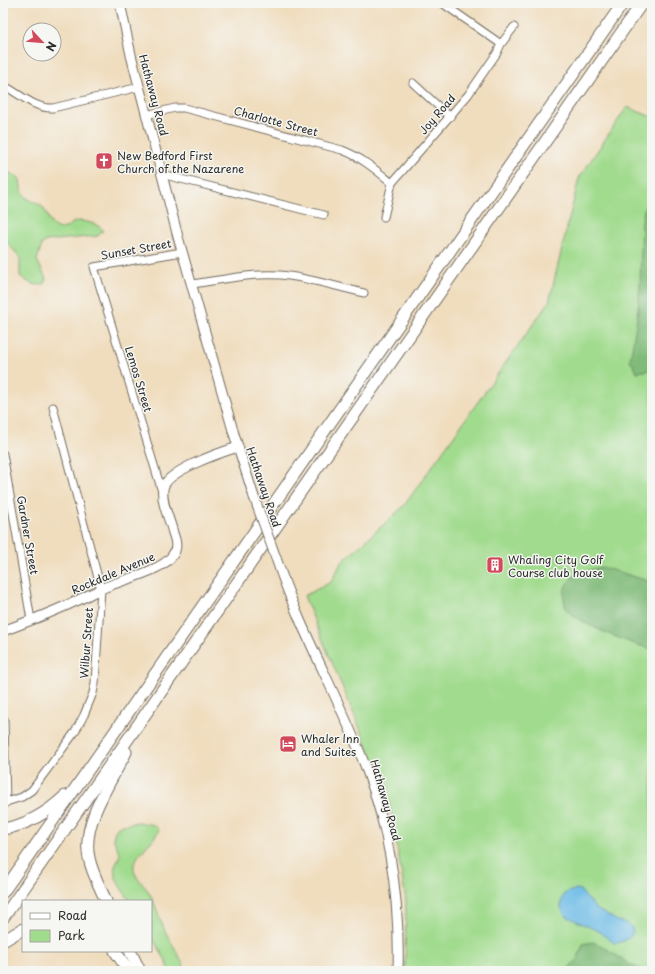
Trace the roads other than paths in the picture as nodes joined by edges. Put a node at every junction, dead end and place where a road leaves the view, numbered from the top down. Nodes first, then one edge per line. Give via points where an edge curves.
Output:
1 (120, 3) edge
2 (442, 3) edge
3 (623, 3) edge
4 (642, 3) edge
5 (514, 28) dead end
6 (501, 44) junction
7 (413, 83) dead end
8 (3, 84) edge
9 (139, 87) junction
10 (146, 115) junction
11 (450, 117) junction
12 (161, 174) junction
13 (392, 183) junction
14 (324, 215) dead end
15 (384, 217) dead end
16 (182, 252) junction
17 (94, 267) joint
18 (192, 284) junction
19 (364, 293) dead end
20 (53, 407) dead end
21 (238, 447) junction
22 (3, 454) edge
23 (163, 497) junction
24 (101, 589) junction
25 (31, 620) junction
26 (3, 631) edge
27 (146, 715) junction
28 (4, 719) dead end
29 (79, 783) junction
30 (4, 803) edge
31 (3, 829) edge
32 (3, 892) edge
33 (106, 900) edge
34 (3, 918) edge
35 (22, 930) edge
36 (3, 941) edge
37 (116, 952) edge
38 (130, 952) edge
39 (130, 971) edge
40 (140, 971) edge
41 (398, 971) edge

1 - 9 main road, Hathaway Road
2 - 6 street
3 - 29 highway
4 - 27 highway
5 - 6 street, Joy Road
6 - 11 street, Joy Road via 468,95
7 - 11 street
8 - 9 street via 46,108
9 - 10 main road, Hathaway Road
10 - 12 main road, Hathaway Road
10 - 13 street, Charlotte Street via 184,108 342,150 364,161
11 - 13 street, Joy Road
12 - 14 street
12 - 16 main road, Hathaway Road
13 - 15 street, Joy Road
16 - 17 street, Sunset Street
16 - 18 main road, Hathaway Road
17 - 23 street, Lemos Street
18 - 19 street via 254,275 275,275
18 - 21 main road, Hathaway Road
20 - 24 street, Wilbur Street
21 - 23 main road via 214,455 174,475 165,483
21 - 41 main road, Hathaway Road, bridge via 288,593 362,758 376,800 393,884 398,935
22 - 25 street, Gardner Street
23 - 24 main road, Rockdale Avenue via 176,542 172,556 152,570
24 - 25 main road, Rockdale Avenue
24 - 30 street, Wilbur Street via 95,683 86,709 71,737 32,790 22,797
25 - 26 main road, Rockdale Avenue
27 - 33 highway via 99,804 90,828 88,856
27 - 34 highway
28 - 30 street
29 - 31 highway via 36,818 25,824
29 - 32 highway
35 - 36 highway
37 - 39 highway
38 - 40 highway

